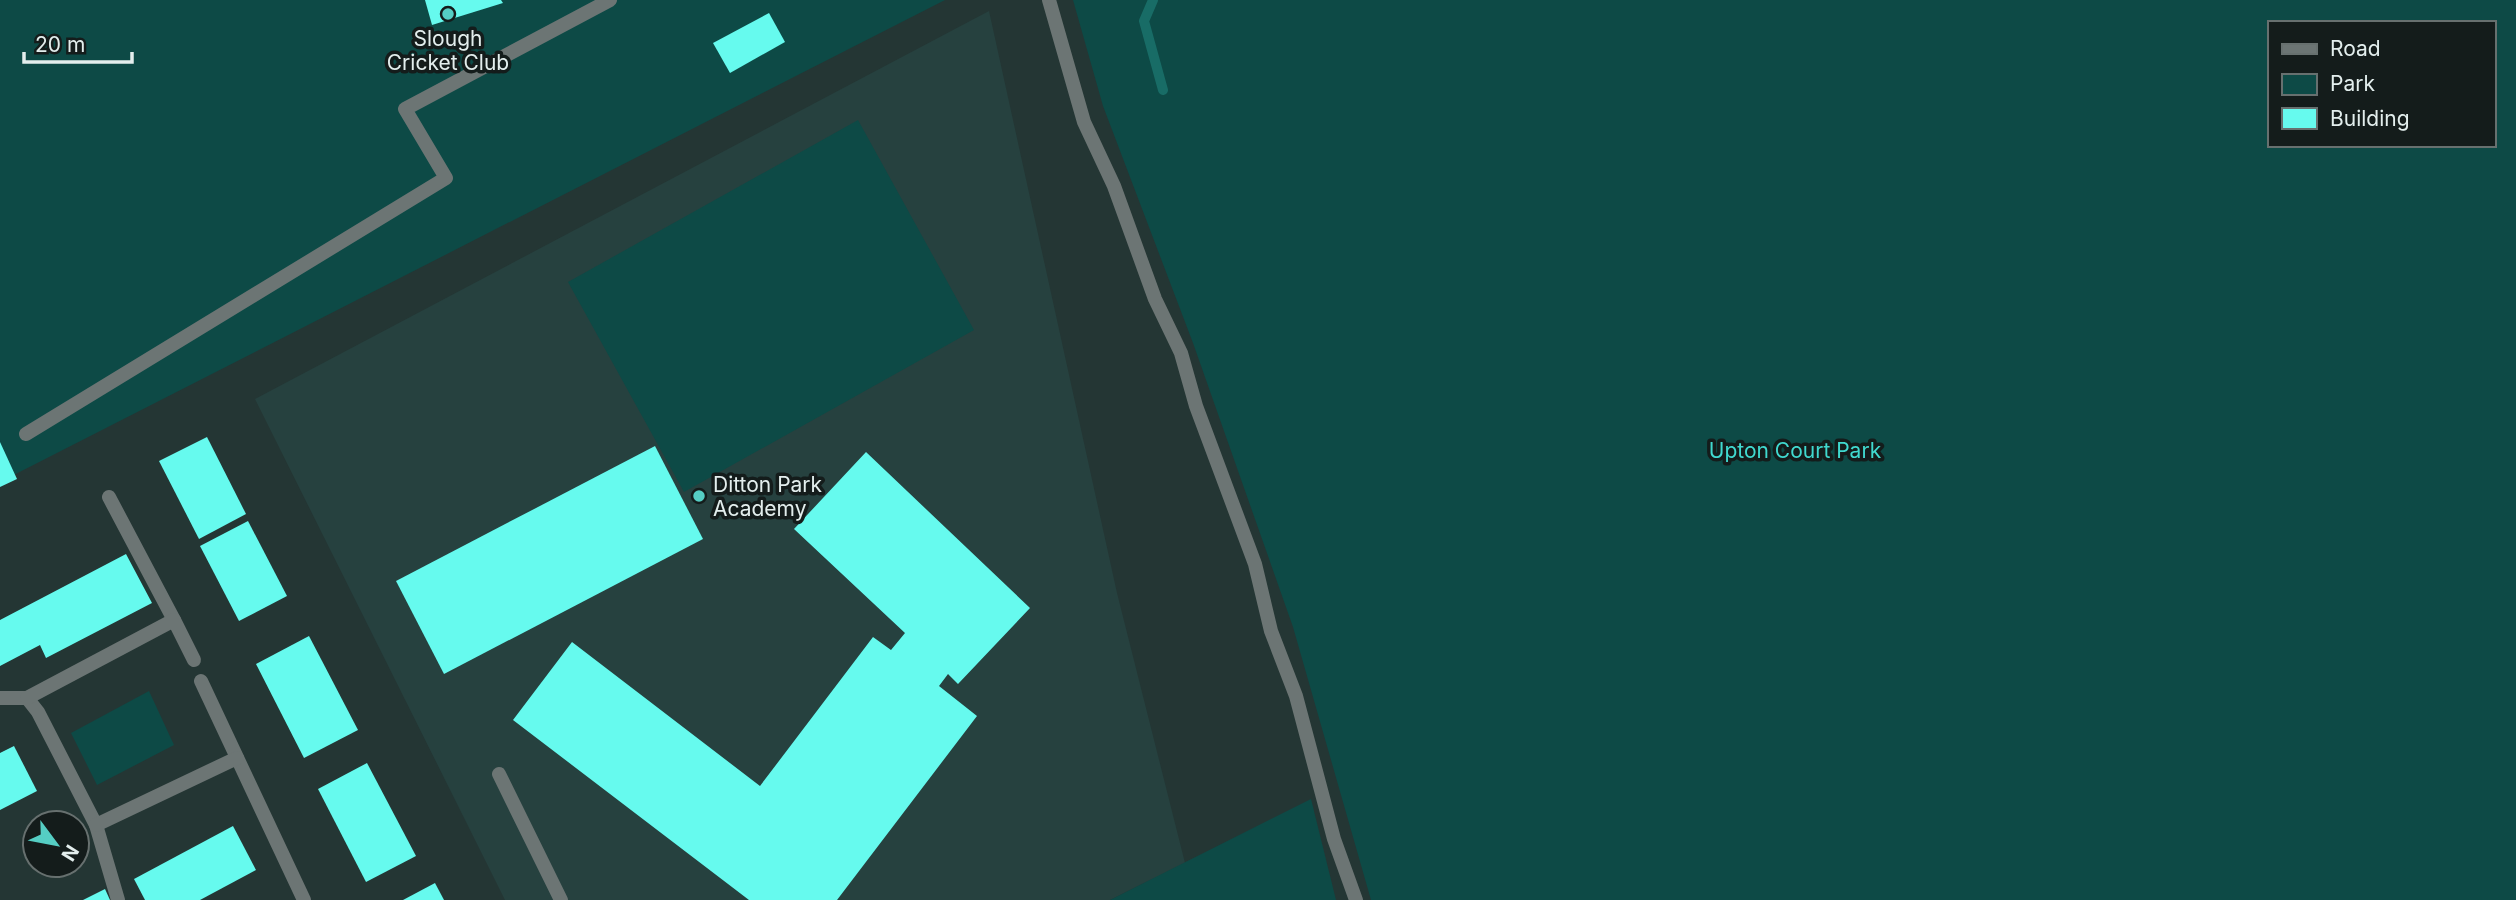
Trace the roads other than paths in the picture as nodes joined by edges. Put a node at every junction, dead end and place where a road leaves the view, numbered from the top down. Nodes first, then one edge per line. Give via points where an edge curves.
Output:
1 (610, 0) edge
2 (1049, 0) edge
3 (26, 434) dead end
4 (108, 497) dead end
5 (174, 620) junction
6 (194, 660) dead end
7 (201, 681) dead end
8 (0, 698) edge
9 (27, 698) junction
10 (237, 758) junction
11 (499, 774) dead end
12 (96, 825) junction
13 (118, 900) edge
14 (304, 900) edge
15 (561, 900) edge
16 (1356, 900) edge

1 - 3 street via 405,109 446,178
2 - 16 street via 1084,122 1181,353 1255,564 1271,631 1296,696 1334,839
4 - 5 street
5 - 6 street
5 - 9 street
7 - 10 street
8 - 9 street
9 - 12 street
10 - 12 street
10 - 14 street
11 - 15 street
12 - 13 street

